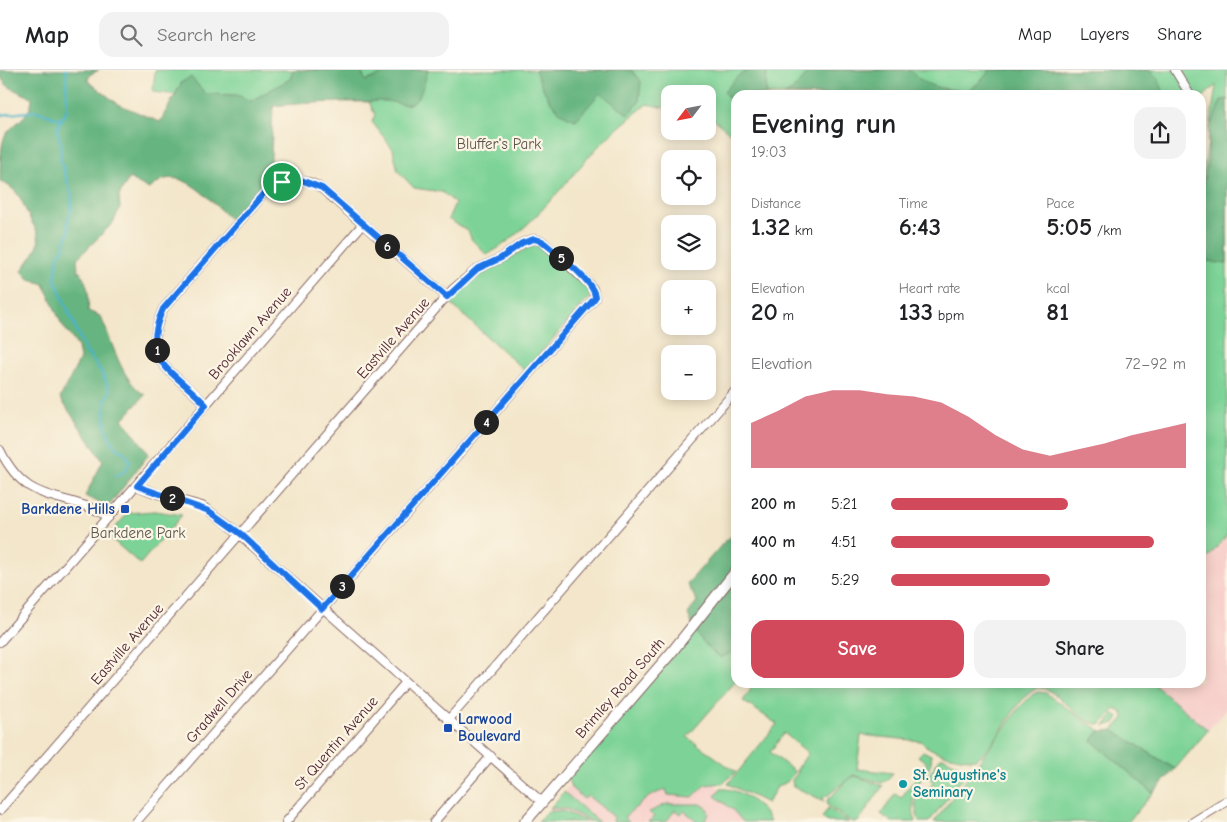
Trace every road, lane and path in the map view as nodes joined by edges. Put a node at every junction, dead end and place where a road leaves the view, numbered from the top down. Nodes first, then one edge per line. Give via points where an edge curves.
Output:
1 (1175, 70) edge
2 (1187, 90) edge
3 (362, 225) junction
4 (447, 297) junction
5 (731, 396) edge
6 (206, 405) junction
7 (0, 450) edge
8 (6, 463) junction
9 (0, 471) edge
10 (137, 486) junction
11 (109, 517) junction
12 (241, 534) junction
13 (731, 577) edge
14 (322, 609) junction
15 (0, 642) edge
16 (406, 682) junction
17 (450, 718) junction
18 (491, 756) junction
19 (1227, 801) edge
20 (542, 802) junction
21 (0, 810) edge
22 (136, 822) edge
23 (286, 822) edge
24 (434, 822) edge
25 (525, 822) edge
26 (1193, 822) edge

1 - 2 street
3 - 4 street
3 - 6 street, Brooklawn Avenue
3 - 6 street via 322,188 294,180 276,184 264,193 223,239 163,309 155,334 154,344 168,371
4 - 12 street, Eastville Avenue
4 - 14 street, Eastville Avenue via 477,269 534,239 542,241 579,274 595,294 595,298
5 - 17 street
6 - 10 street, Brooklawn Avenue
7 - 8 street
8 - 9 street
8 - 11 street via 32,490 91,506
10 - 11 street, Brooklawn Avenue
10 - 12 street via 202,506
11 - 15 street, Brooklawn Avenue
12 - 14 street
12 - 21 street, Eastville Avenue
13 - 20 street, Brimley Road South via 671,653
14 - 16 street
14 - 22 street, Gradwell Drive
16 - 17 street
16 - 23 street, St Quentin Avenue
17 - 18 street
18 - 20 street
18 - 24 street
19 - 26 street
20 - 25 street, Brimley Road South

